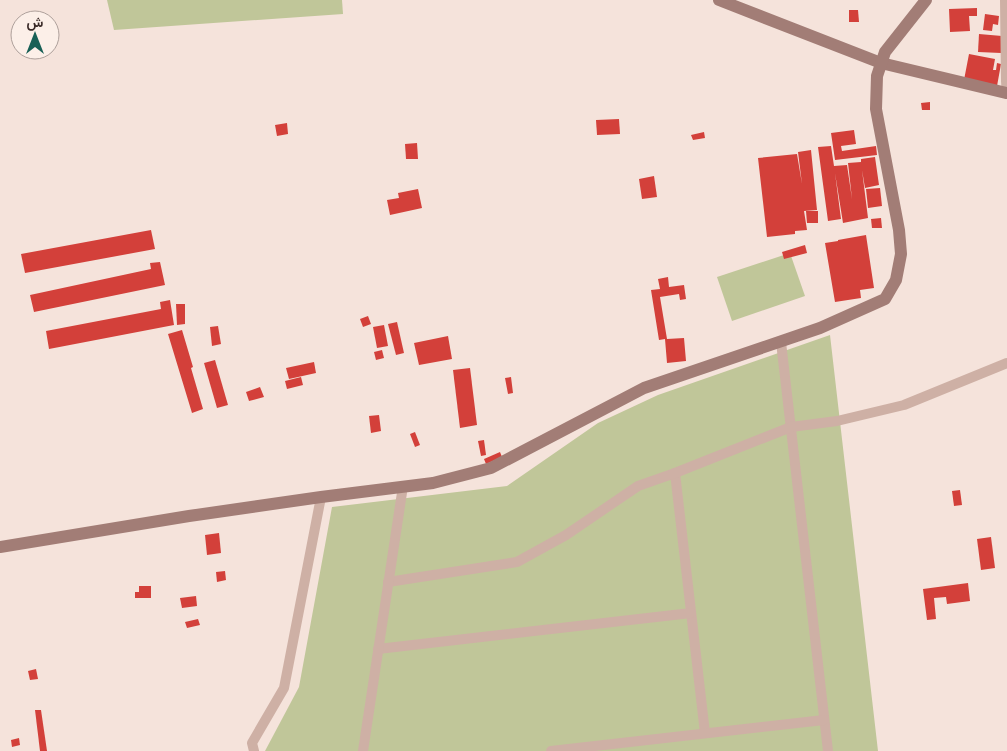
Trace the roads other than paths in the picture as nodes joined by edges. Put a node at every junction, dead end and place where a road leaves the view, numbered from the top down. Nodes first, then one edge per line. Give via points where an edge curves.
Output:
1 (719, 0) edge
2 (926, 0) edge
3 (1005, 0) edge
4 (881, 63) junction
5 (1007, 94) edge
6 (781, 342) junction
7 (1007, 364) edge
8 (791, 427) junction
9 (675, 473) junction
10 (403, 486) junction
11 (321, 497) junction
12 (0, 547) edge
13 (388, 582) junction
14 (691, 613) junction
15 (378, 649) junction
16 (824, 720) junction
17 (705, 733) junction
18 (254, 751) edge
19 (363, 751) edge
20 (551, 751) edge
21 (828, 751) edge

1 - 4 street
2 - 4 street via 885,52
3 - 5 street
4 - 5 street
4 - 6 street via 877,76 876,109 899,230 901,254 896,280 885,299
6 - 8 street
6 - 10 street via 644,388 491,468
7 - 8 street via 904,406 837,421
8 - 9 street
8 - 16 street
9 - 13 street via 638,486 566,535 517,562
9 - 14 street
10 - 11 street
10 - 13 street
11 - 12 street
11 - 18 street via 284,688 252,743
13 - 15 street
14 - 15 street
14 - 17 street
15 - 19 street
16 - 17 street
16 - 21 street
17 - 20 street

